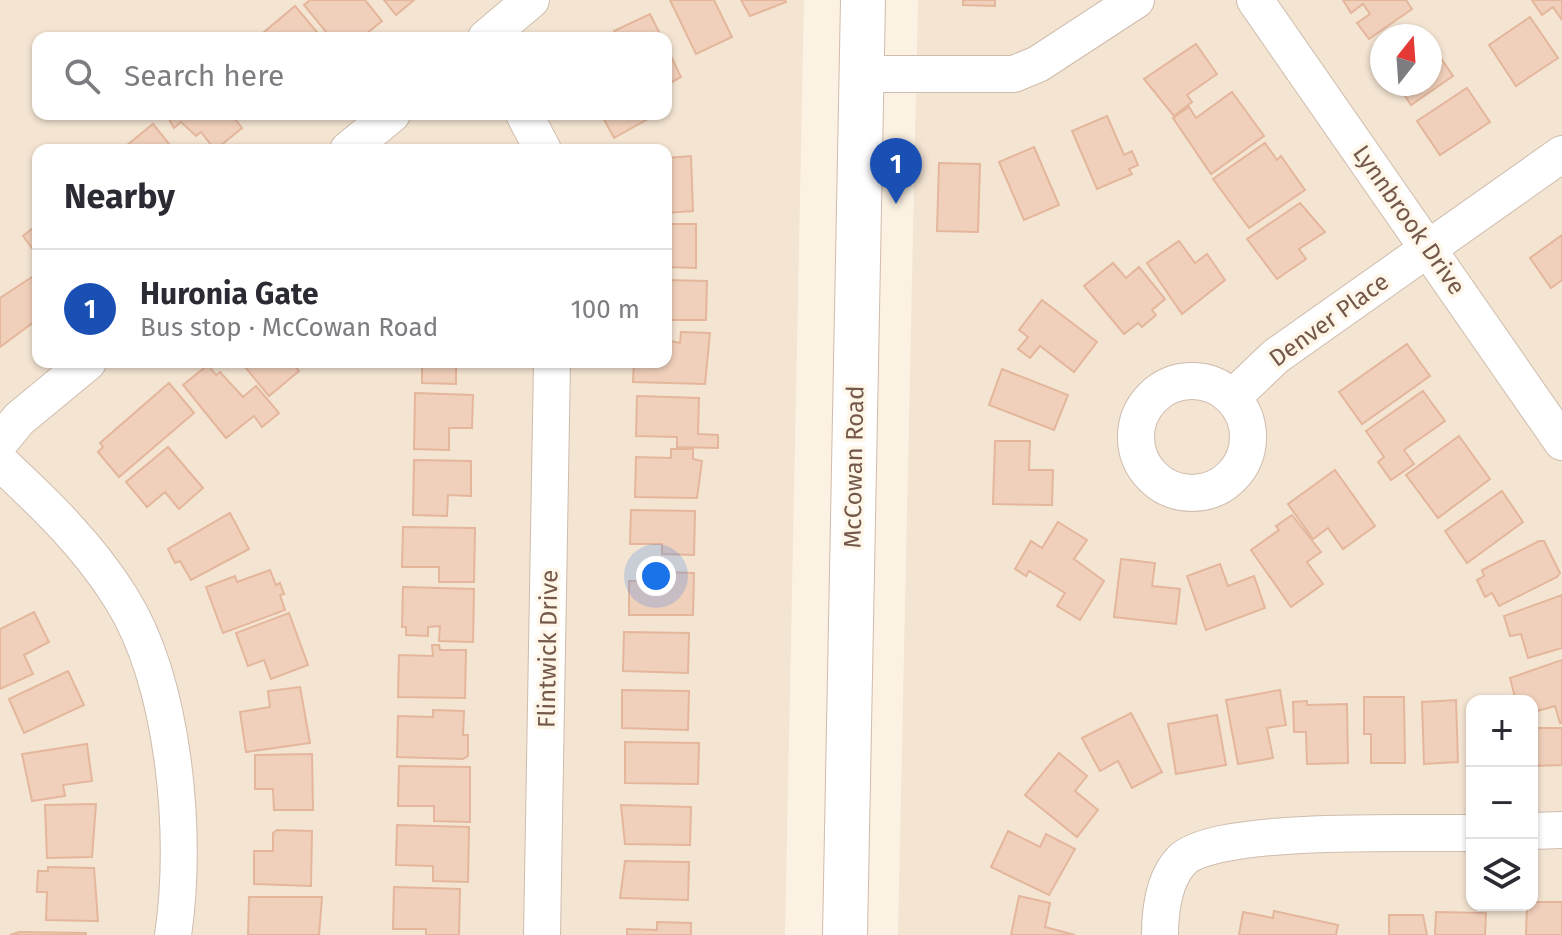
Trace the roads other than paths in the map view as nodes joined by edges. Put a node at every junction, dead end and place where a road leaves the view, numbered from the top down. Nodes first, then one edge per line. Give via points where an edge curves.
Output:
1 (531, 0) edge
2 (863, 0) edge
3 (1136, 0) edge
4 (1255, 0) edge
5 (493, 32) edge
6 (861, 74) junction
7 (385, 120) edge
8 (527, 120) edge
9 (355, 144) edge
10 (540, 144) edge
11 (1562, 154) edge
12 (1428, 247) junction
13 (81, 368) edge
14 (552, 368) edge
15 (1233, 397) dead end
16 (0, 442) edge
17 (1562, 442) edge
18 (0, 462) edge
19 (1562, 830) edge
20 (1538, 831) edge
21 (1466, 833) edge
22 (173, 935) edge
23 (542, 935) edge
24 (845, 935) edge
25 (1160, 935) edge

1 - 5 street
2 - 6 main road, McCowan Road
3 - 6 street via 1014,74
4 - 12 street, Lynnbrook Drive
6 - 24 main road, McCowan Road
7 - 9 street
8 - 10 street
11 - 12 street, Denver Place
12 - 15 street, Denver Place via 1276,356
12 - 17 street, Lynnbrook Drive
13 - 16 street via 19,419
14 - 23 street, Flintwick Drive
18 - 22 street via 58,515 92,556 123,601 155,677 175,761
19 - 20 street
21 - 25 street via 1293,837 1203,847 1183,859 1172,874

